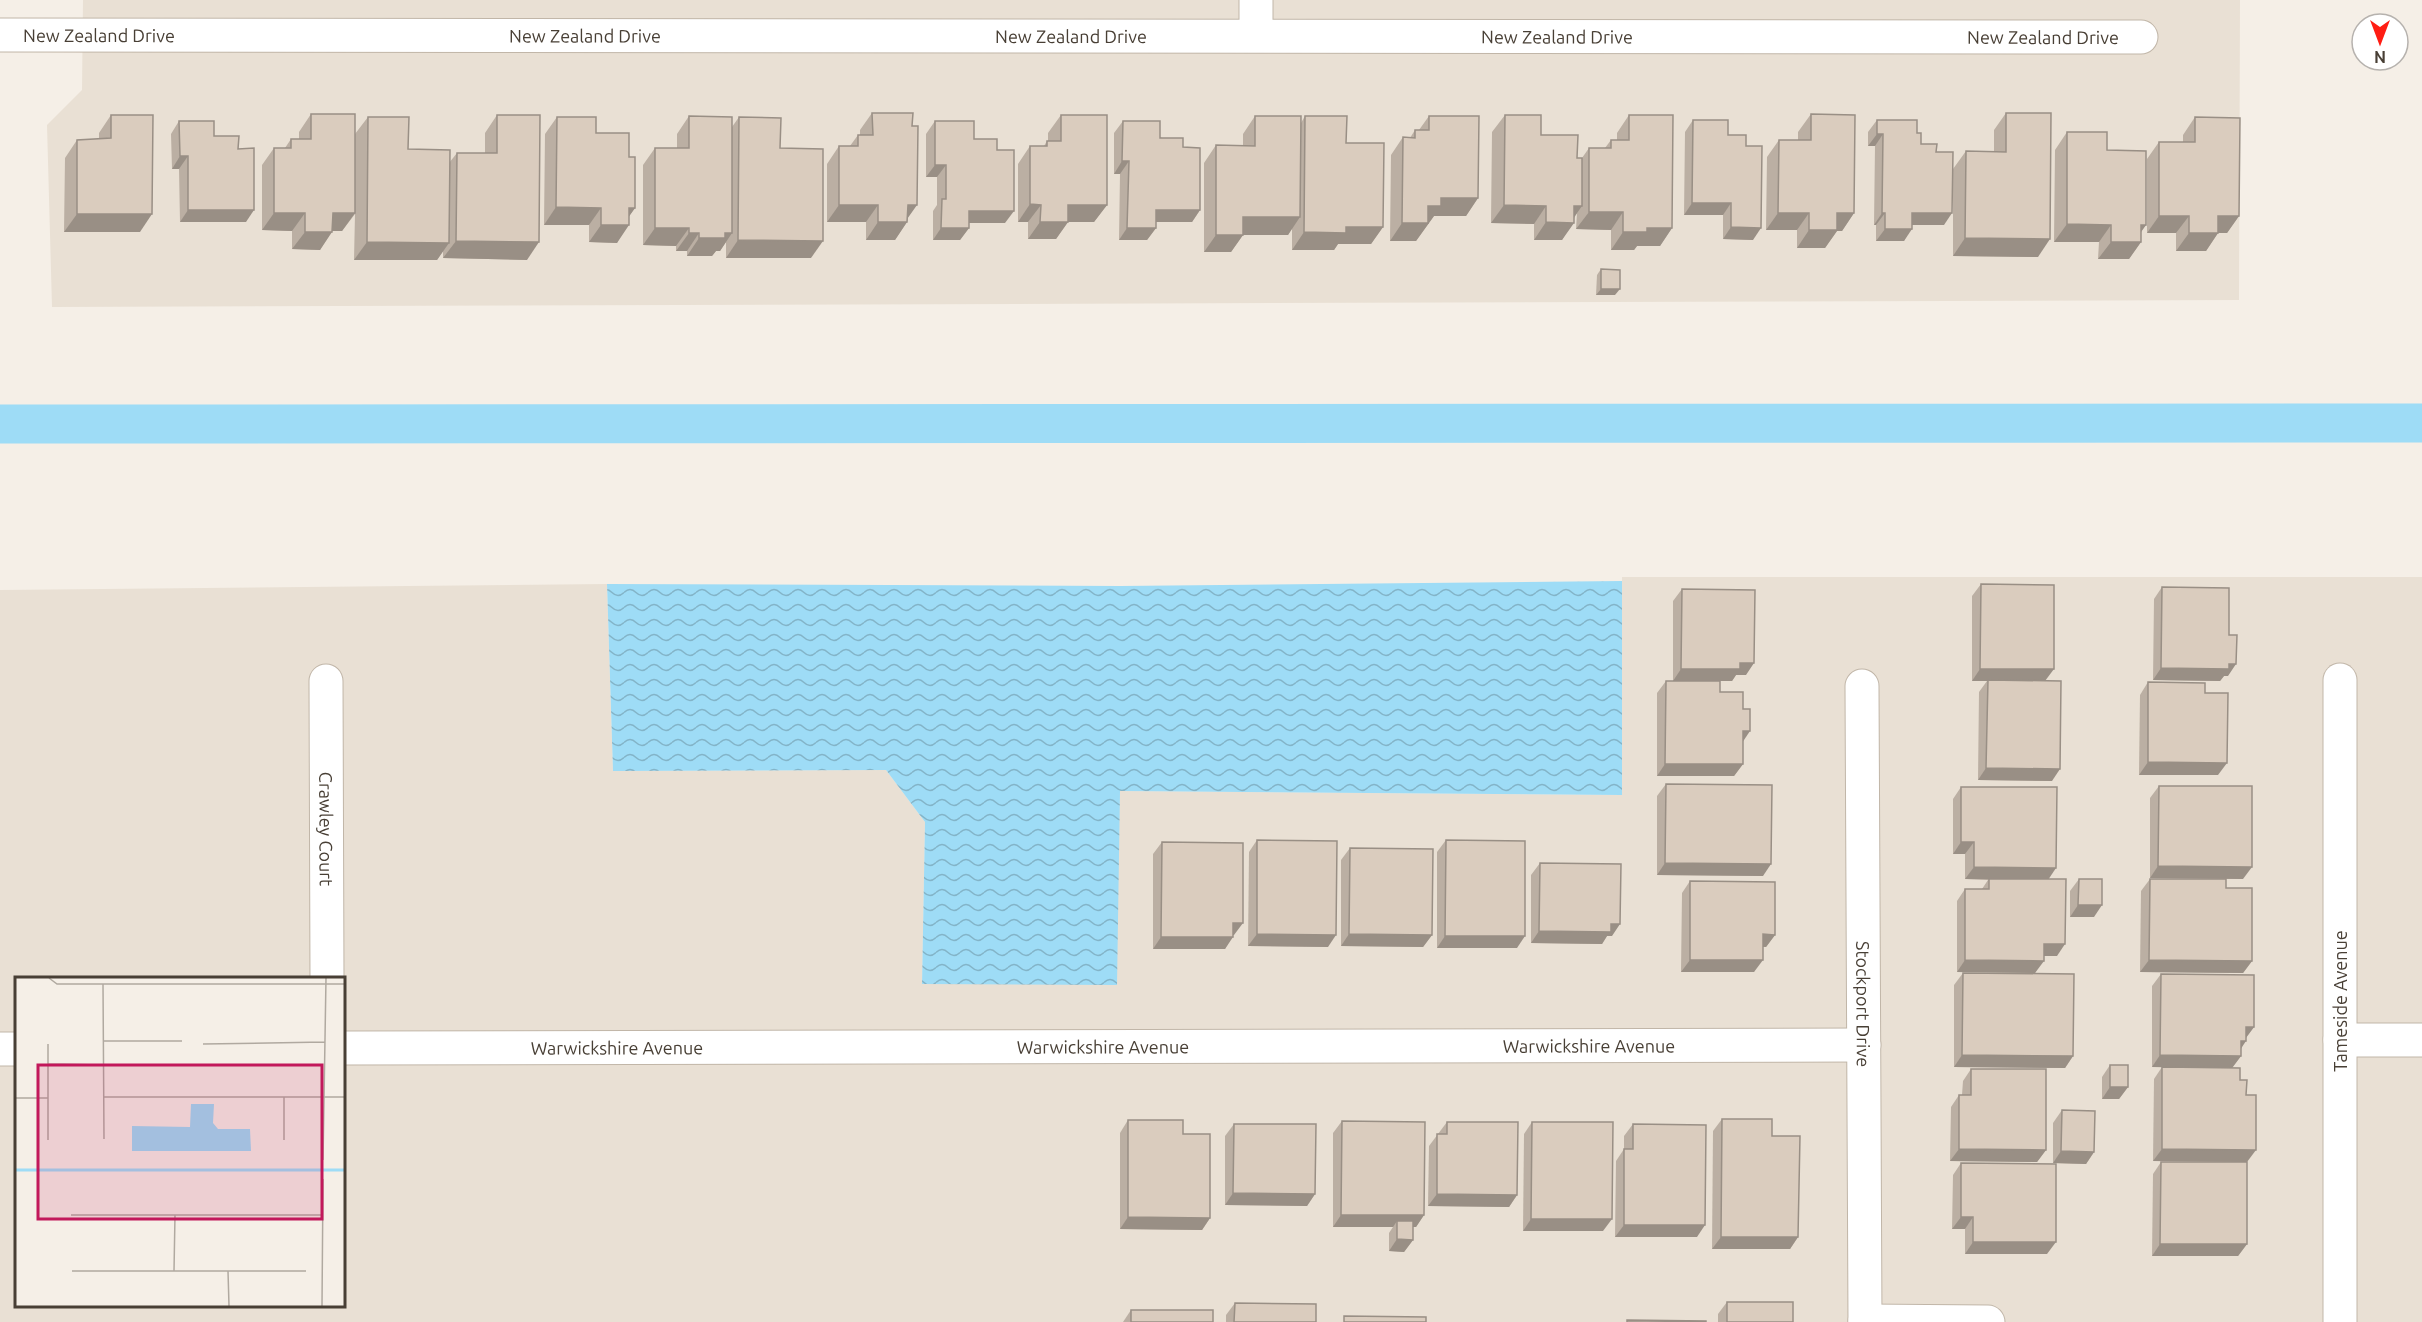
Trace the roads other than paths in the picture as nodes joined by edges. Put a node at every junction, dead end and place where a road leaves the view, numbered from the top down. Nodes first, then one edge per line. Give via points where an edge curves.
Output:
1 (1256, 0) edge
2 (0, 35) edge
3 (1256, 35) junction
4 (2141, 37) dead end
5 (2340, 680) dead end
6 (326, 681) dead end
7 (1862, 686) dead end
8 (327, 977) edge
9 (2340, 1040) junction
10 (2422, 1040) edge
11 (1864, 1045) junction
12 (345, 1048) edge
13 (1865, 1322) edge
14 (1988, 1322) edge
15 (2340, 1322) edge

1 - 3 street
2 - 3 street, New Zealand Drive
3 - 4 street, New Zealand Drive
5 - 9 street, Tameside Avenue
6 - 8 street, Crawley Court
7 - 11 street, Stockport Drive
9 - 10 street
9 - 15 street, Tameside Avenue
11 - 12 street, Warwickshire Avenue
11 - 13 street, Stockport Drive
13 - 14 street

